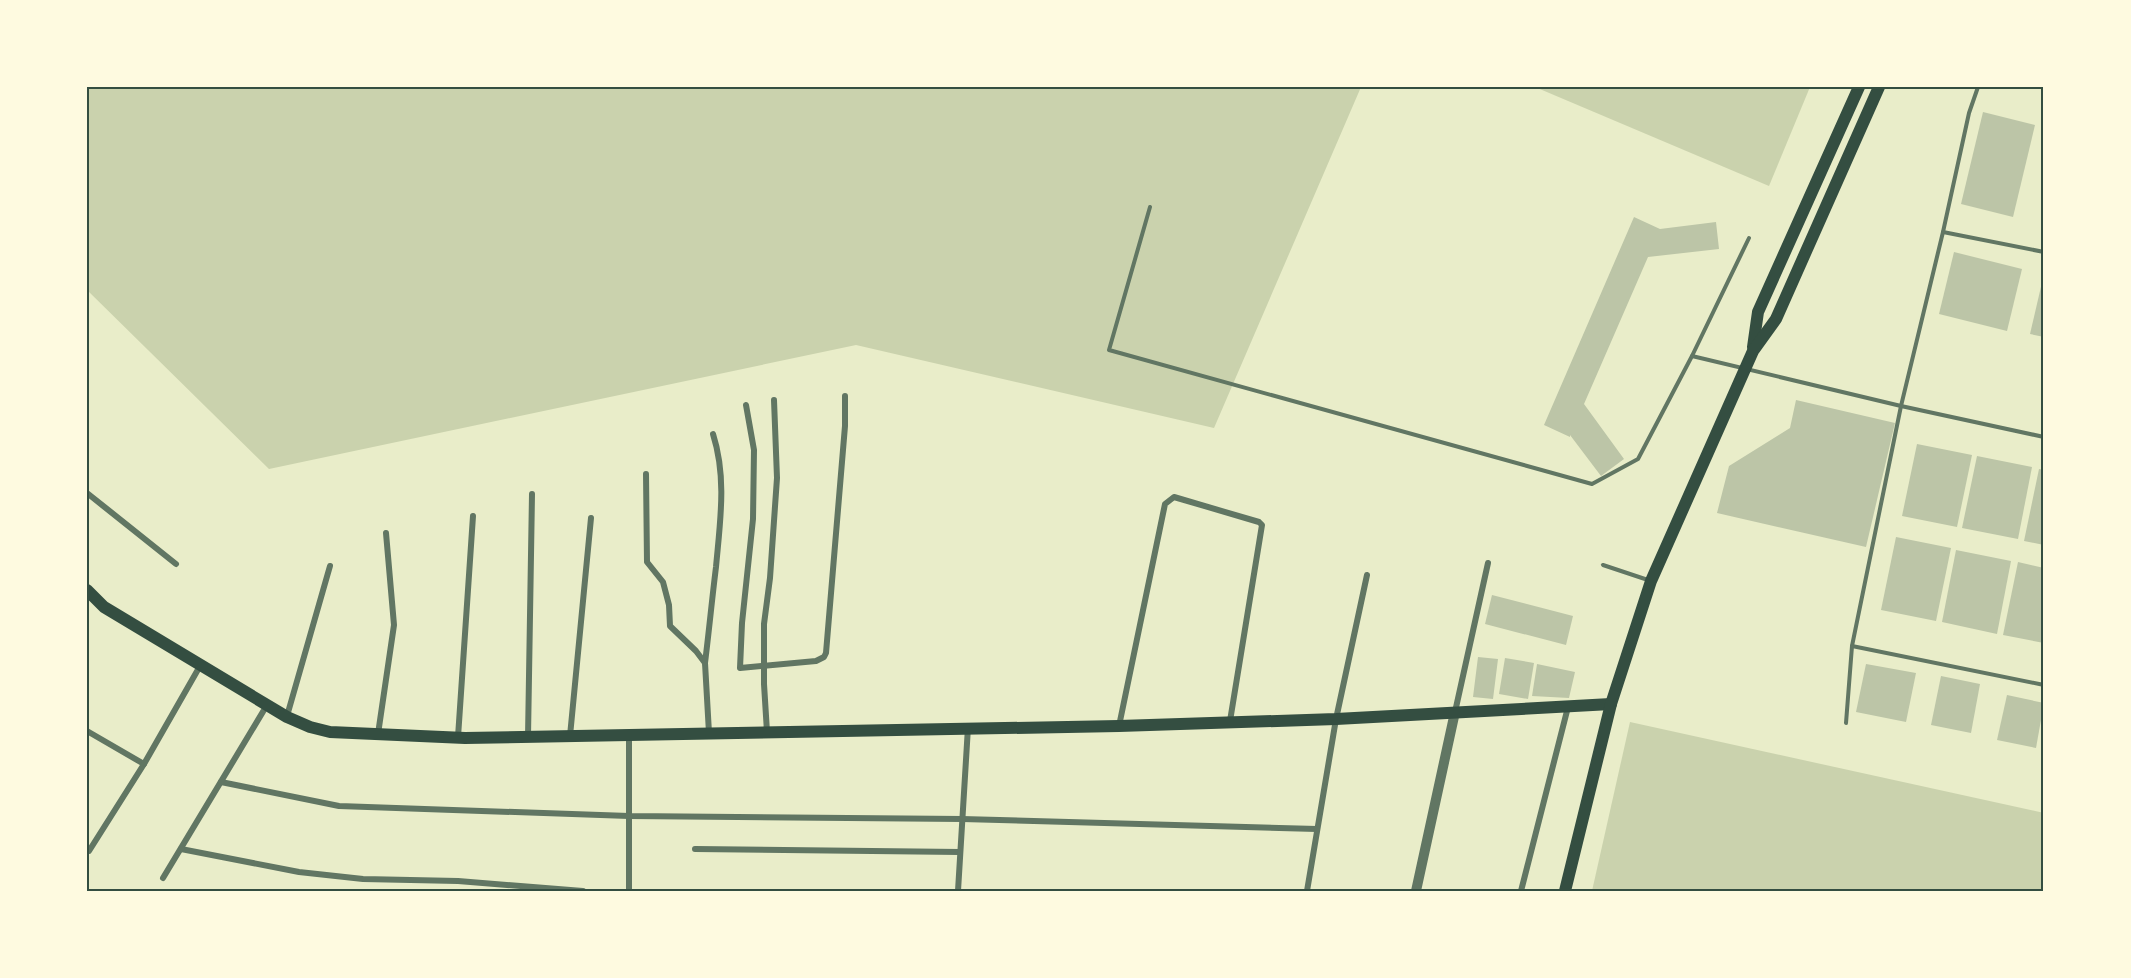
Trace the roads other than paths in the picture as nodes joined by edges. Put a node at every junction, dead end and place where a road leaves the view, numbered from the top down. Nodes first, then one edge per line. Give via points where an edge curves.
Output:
1 (1859, 87) edge
2 (1879, 87) edge
3 (1978, 87) edge
4 (1150, 207) dead end
5 (1943, 232) junction
6 (1749, 238) dead end
7 (2044, 252) edge
8 (1753, 351) junction
9 (1692, 356) junction
10 (1744, 370) junction
11 (845, 396) dead end
12 (774, 400) dead end
13 (746, 405) dead end
14 (1901, 406) junction
15 (713, 434) dead end
16 (2044, 436) edge
17 (646, 474) dead end
18 (87, 494) edge
19 (532, 494) dead end
20 (473, 516) dead end
21 (591, 518) dead end
22 (386, 533) dead end
23 (1488, 562) dead end
24 (176, 564) dead end
25 (1603, 565) dead end
26 (330, 566) dead end
27 (1367, 575) dead end
28 (1651, 581) junction
29 (87, 590) edge
30 (1852, 646) junction
31 (705, 663) junction
32 (200, 666) junction
33 (764, 667) junction
34 (2044, 685) edge
35 (1611, 704) junction
36 (267, 705) junction
37 (1568, 707) junction
38 (1455, 712) junction
39 (286, 717) junction
40 (1336, 719) junction
41 (1230, 721) junction
42 (1846, 723) dead end
43 (1119, 726) junction
44 (968, 727) junction
45 (87, 731) edge
46 (768, 732) junction
47 (709, 733) junction
48 (378, 734) junction
49 (629, 735) junction
50 (570, 736) junction
51 (528, 737) junction
52 (458, 738) junction
53 (144, 764) junction
54 (221, 782) junction
55 (629, 816) junction
56 (962, 819) junction
57 (1317, 829) junction
58 (181, 849) junction
59 (695, 849) dead end
60 (87, 850) edge
61 (960, 852) junction
62 (163, 878) dead end
63 (583, 891) edge
64 (629, 891) edge
65 (958, 891) edge
66 (1306, 891) edge
67 (1416, 891) edge
68 (1521, 891) edge
69 (1565, 891) edge

1 - 8 main road via 1758,312
2 - 8 main road via 1776,319
3 - 5 lane
4 - 9 lane via 1109,350 1581,481 1592,484 1638,459
5 - 7 lane
5 - 14 lane
6 - 9 lane
8 - 10 main road
9 - 10 lane
10 - 14 lane
10 - 28 main road
11 - 33 street via 826,653 816,661
12 - 33 street via 777,478
13 - 33 street via 754,450 753,519 740,668
14 - 16 lane
14 - 30 lane
15 - 31 street via 722,481
17 - 31 street via 647,562 663,582 670,626
18 - 24 street
19 - 51 street
20 - 52 street
21 - 50 street
22 - 48 street via 394,625
23 - 38 street
25 - 28 lane
26 - 39 street
27 - 40 street
28 - 35 main road
29 - 32 main road via 104,607
30 - 34 lane
30 - 42 lane
31 - 47 street
32 - 36 main road
32 - 53 street
33 - 46 street
35 - 37 main road
35 - 69 main road
36 - 39 main road
36 - 54 street
37 - 38 main road
37 - 68 street
38 - 40 main road
38 - 67 street
39 - 48 main road via 330,732
40 - 41 main road
40 - 57 street
41 - 43 main road
41 - 43 street via 1262,525 1174,496 1165,504
43 - 44 main road
44 - 46 main road
44 - 56 street
45 - 53 street
46 - 47 main road
47 - 49 main road
48 - 52 main road
49 - 50 main road
49 - 55 street
50 - 51 main road
51 - 52 main road
53 - 60 street
54 - 55 street via 339,806
54 - 58 street
55 - 56 street
55 - 64 street
56 - 57 street
56 - 61 street
57 - 66 street
58 - 62 street
58 - 63 street via 299,872 363,879 458,881
59 - 61 street
61 - 65 street

